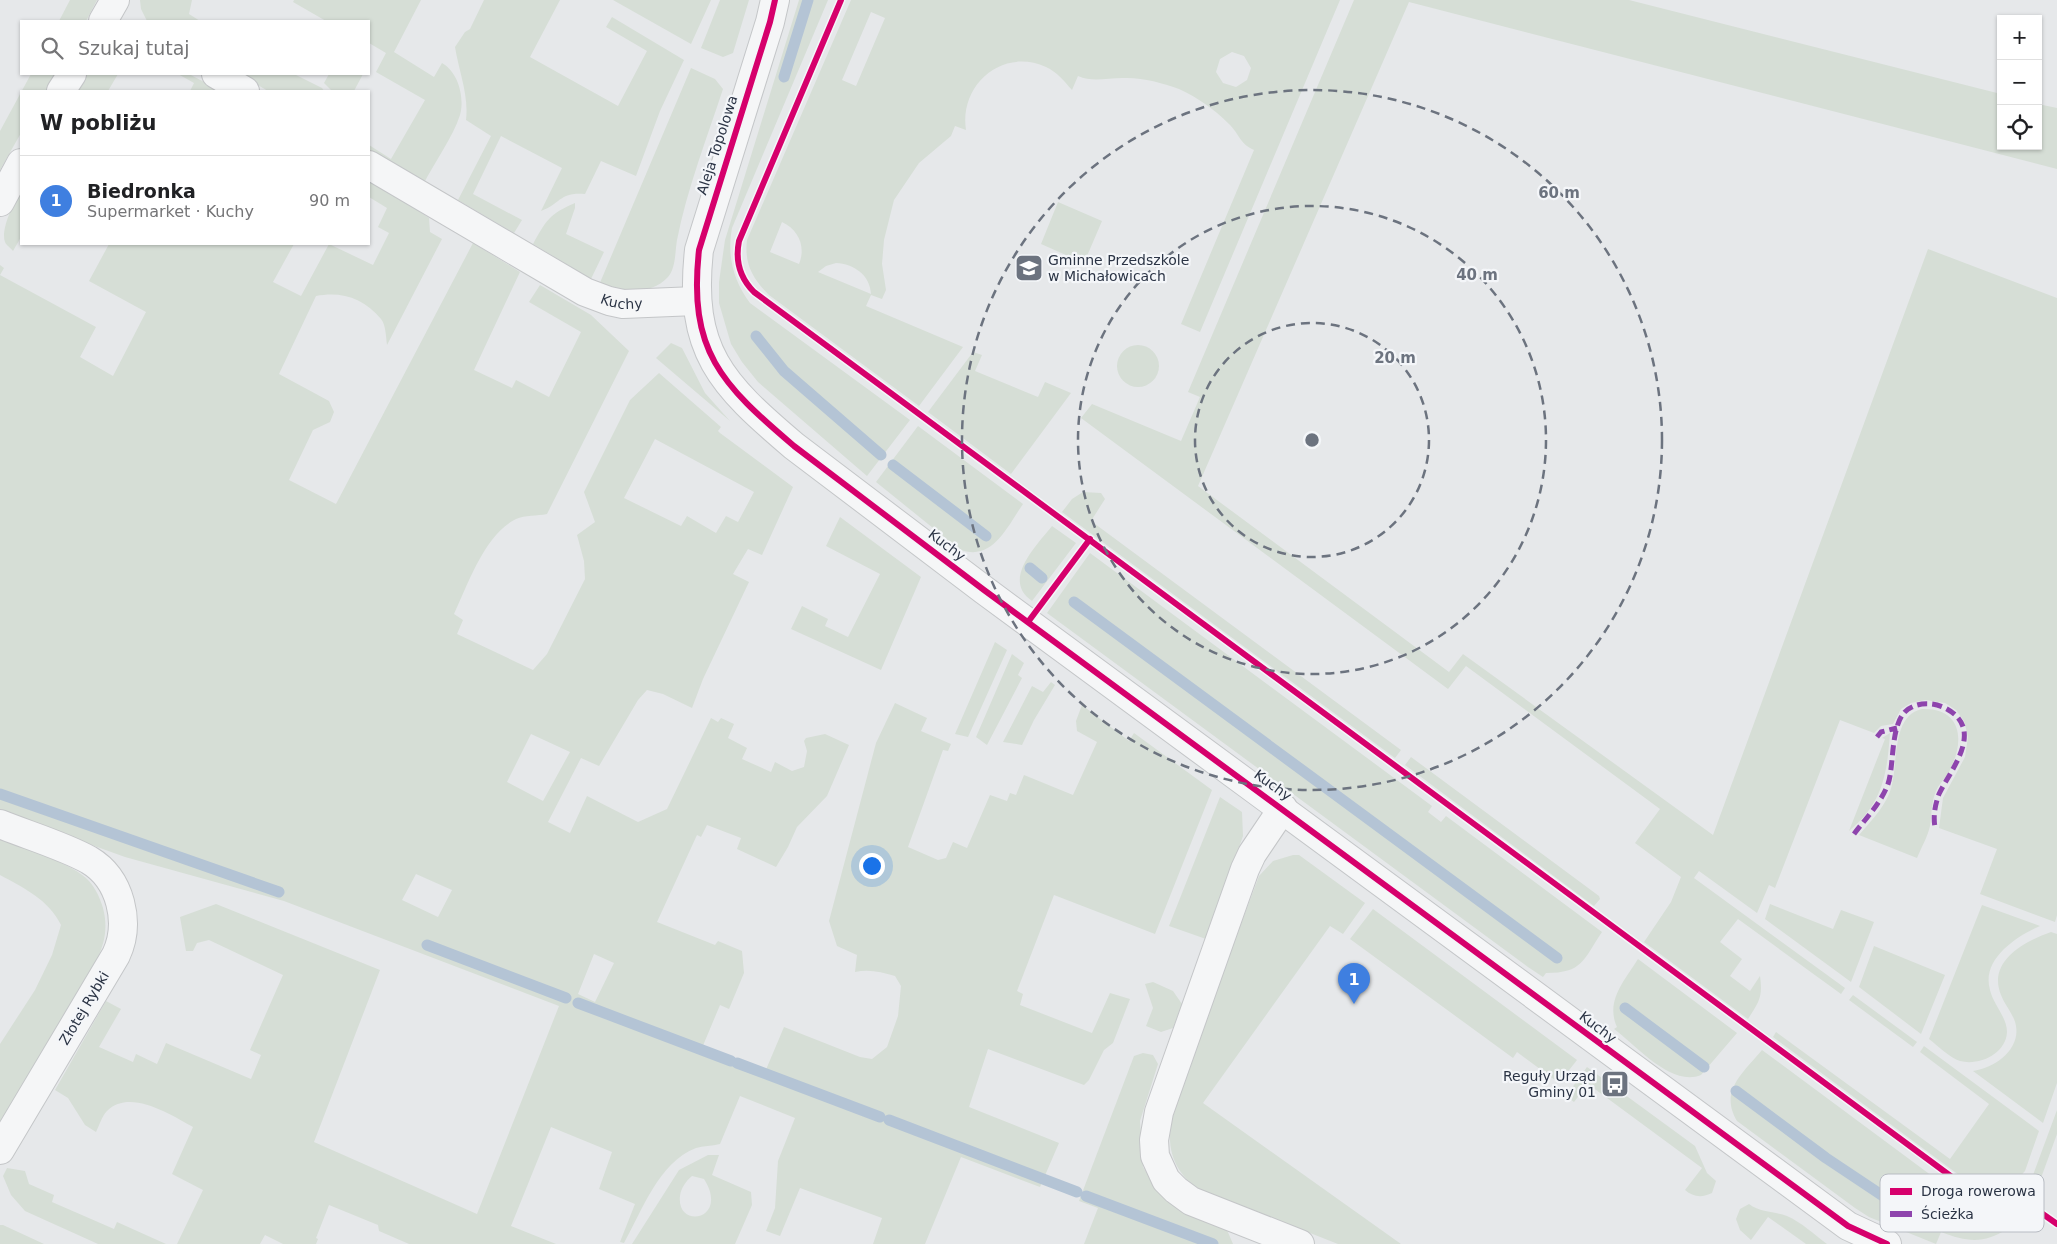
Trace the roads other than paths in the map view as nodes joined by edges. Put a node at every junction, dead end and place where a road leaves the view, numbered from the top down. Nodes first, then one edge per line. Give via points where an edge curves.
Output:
1 (775, 0) edge
2 (71, 75) edge
3 (218, 75) edge
4 (62, 90) edge
5 (243, 90) edge
6 (20, 165) edge
7 (370, 166) edge
8 (0, 202) edge
9 (696, 301) junction
10 (1283, 808) junction
11 (0, 824) edge
12 (0, 1150) edge
13 (1300, 1244) edge
14 (1887, 1244) edge

1 - 9 street, Aleja Topolowa via 704,230 695,278
2 - 4 street
3 - 5 street
6 - 8 street
7 - 9 street, Kuchy via 585,292 623,304
9 - 10 street, Kuchy via 702,333 713,361 765,422 984,590
10 - 13 street via 1245,869 1155,1126 1155,1156 1160,1169 1176,1190 1191,1201
10 - 14 street, Kuchy via 1848,1226
11 - 12 street, Złotej Rybki via 92,862 103,871 118,895 123,922 119,948

